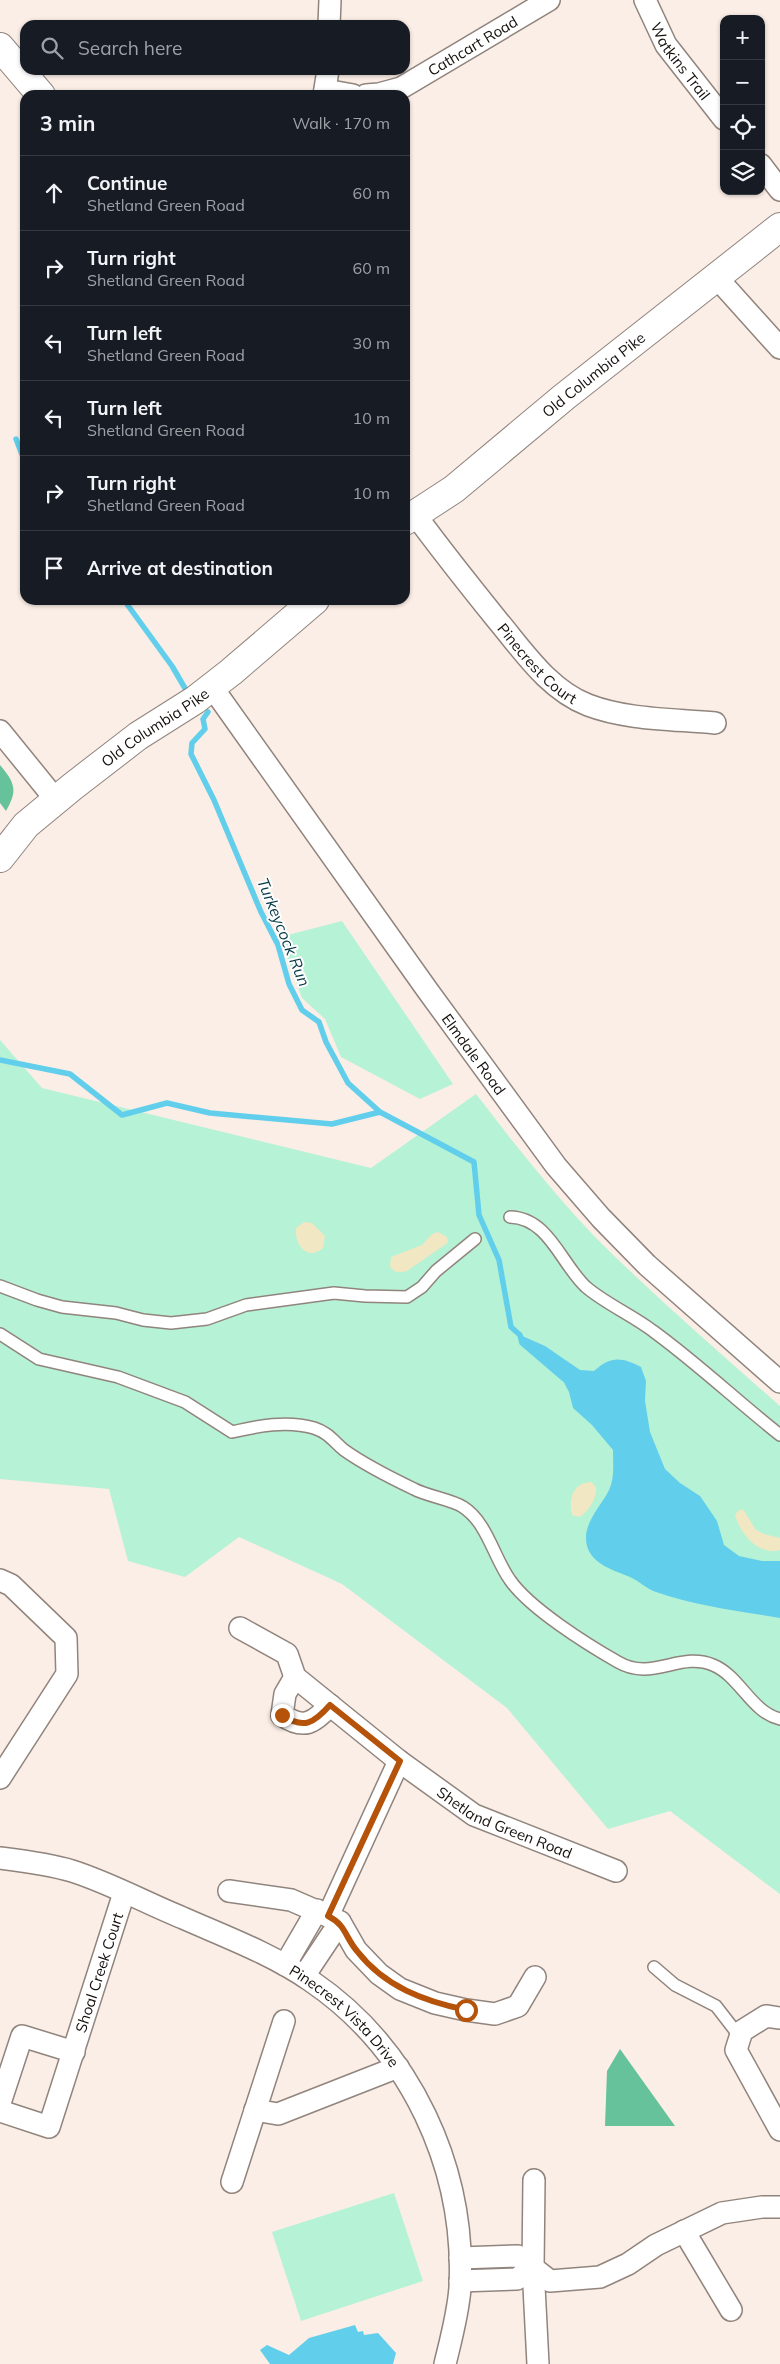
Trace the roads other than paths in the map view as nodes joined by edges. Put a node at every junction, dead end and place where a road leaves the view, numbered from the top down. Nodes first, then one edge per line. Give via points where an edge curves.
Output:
1 (330, 0) edge
2 (549, 0) edge
3 (645, 0) edge
4 (329, 20) edge
5 (0, 47) edge
6 (20, 70) edge
7 (24, 75) edge
8 (326, 85) edge
9 (37, 90) edge
10 (340, 90) edge
11 (394, 90) edge
12 (720, 114) edge
13 (765, 170) edge
14 (780, 190) edge
15 (780, 228) edge
16 (717, 278) junction
17 (780, 348) edge
18 (410, 517) edge
19 (309, 605) edge
20 (212, 687) junction
21 (715, 723) dead end
22 (0, 731) edge
23 (56, 800) junction
24 (0, 858) edge
25 (510, 1217) dead end
26 (475, 1239) dead end
27 (0, 1286) edge
28 (0, 1334) edge
29 (779, 1380) edge
30 (780, 1435) edge
31 (0, 1580) edge
32 (240, 1628) dead end
33 (295, 1677) junction
34 (330, 1705) junction
35 (780, 1719) edge
36 (400, 1761) junction
37 (0, 1778) edge
38 (0, 1858) edge
39 (616, 1871) dead end
40 (229, 1891) dead end
41 (124, 1893) junction
42 (328, 1916) junction
43 (285, 1964) junction
44 (654, 1967) dead end
45 (304, 1976) junction
46 (535, 1977) dead end
47 (780, 2018) edge
48 (284, 2021) dead end
49 (740, 2038) junction
50 (74, 2052) junction
51 (398, 2067) junction
52 (0, 2104) edge
53 (255, 2110) junction
54 (0, 2112) edge
55 (778, 2120) edge
56 (534, 2180) dead end
57 (232, 2182) dead end
58 (780, 2207) edge
59 (684, 2231) junction
60 (460, 2258) junction
61 (534, 2267) junction
62 (460, 2280) junction
63 (731, 2310) dead end
64 (445, 2364) edge
65 (538, 2364) edge

1 - 4 street
2 - 11 street, Cathcart Road
3 - 12 street, Watkins Trail via 666,45
5 - 6 street
7 - 9 street
8 - 10 street
13 - 14 street
15 - 16 street, Old Columbia Pike
16 - 17 street
16 - 18 street, Old Columbia Pike via 564,397 454,489
18 - 21 street, Pinecrest Court via 533,663 568,694 587,705 612,713
19 - 20 street, Old Columbia Pike
20 - 23 street, Old Columbia Pike via 127,744
20 - 29 street, Elmdale Road via 556,1166 647,1265
22 - 23 street
23 - 24 street, Old Columbia Pike via 22,829
25 - 30 lane via 530,1222 546,1236 586,1286 652,1330
26 - 27 lane via 407,1297 334,1293 246,1305 207,1319 171,1323 62,1307
28 - 35 lane via 39,1359 118,1377 186,1402 232,1432 285,1424 314,1428 333,1437 343,1448 414,1490 463,1507 477,1521 510,1580 523,1596 594,1649 632,1670 644,1671 682,1662 713,1665 732,1677 772,1717
31 - 37 street via 11,1584 66,1638 67,1674
32 - 33 street via 287,1654
33 - 34 street, Shetland Green Road
33 - 34 street via 285,1694 282,1715 293,1722 308,1723
34 - 36 street, Shetland Green Road
36 - 39 street, Shetland Green Road via 474,1815
36 - 42 street
38 - 41 street, Pinecrest Vista Drive via 72,1871
40 - 42 street via 291,1900
41 - 43 street, Pinecrest Vista Drive
41 - 50 street, Shoal Creek Court
42 - 43 street
42 - 45 street
42 - 46 street via 379,1974 400,1989 434,2003 495,2014 518,2006
43 - 45 street, Pinecrest Vista Drive
44 - 49 lane via 675,1986 716,2006
45 - 51 street, Pinecrest Vista Drive via 342,2004
47 - 49 street via 766,2016 742,2031
48 - 53 street
49 - 55 street via 736,2050
50 - 52 street, Shoal Creek Court via 22,2036
50 - 54 street, Shoal Creek Court via 49,2127
51 - 53 street via 278,2114
51 - 60 street, Pinecrest Vista Drive via 434,2132 447,2169 456,2210
53 - 57 street
56 - 61 street
58 - 59 street via 722,2213
59 - 61 street via 600,2277 550,2281
59 - 63 street
60 - 61 street via 518,2256
60 - 62 street, Pinecrest Vista Drive
61 - 62 street via 517,2279
61 - 65 street
62 - 64 street, Pinecrest Vista Drive

